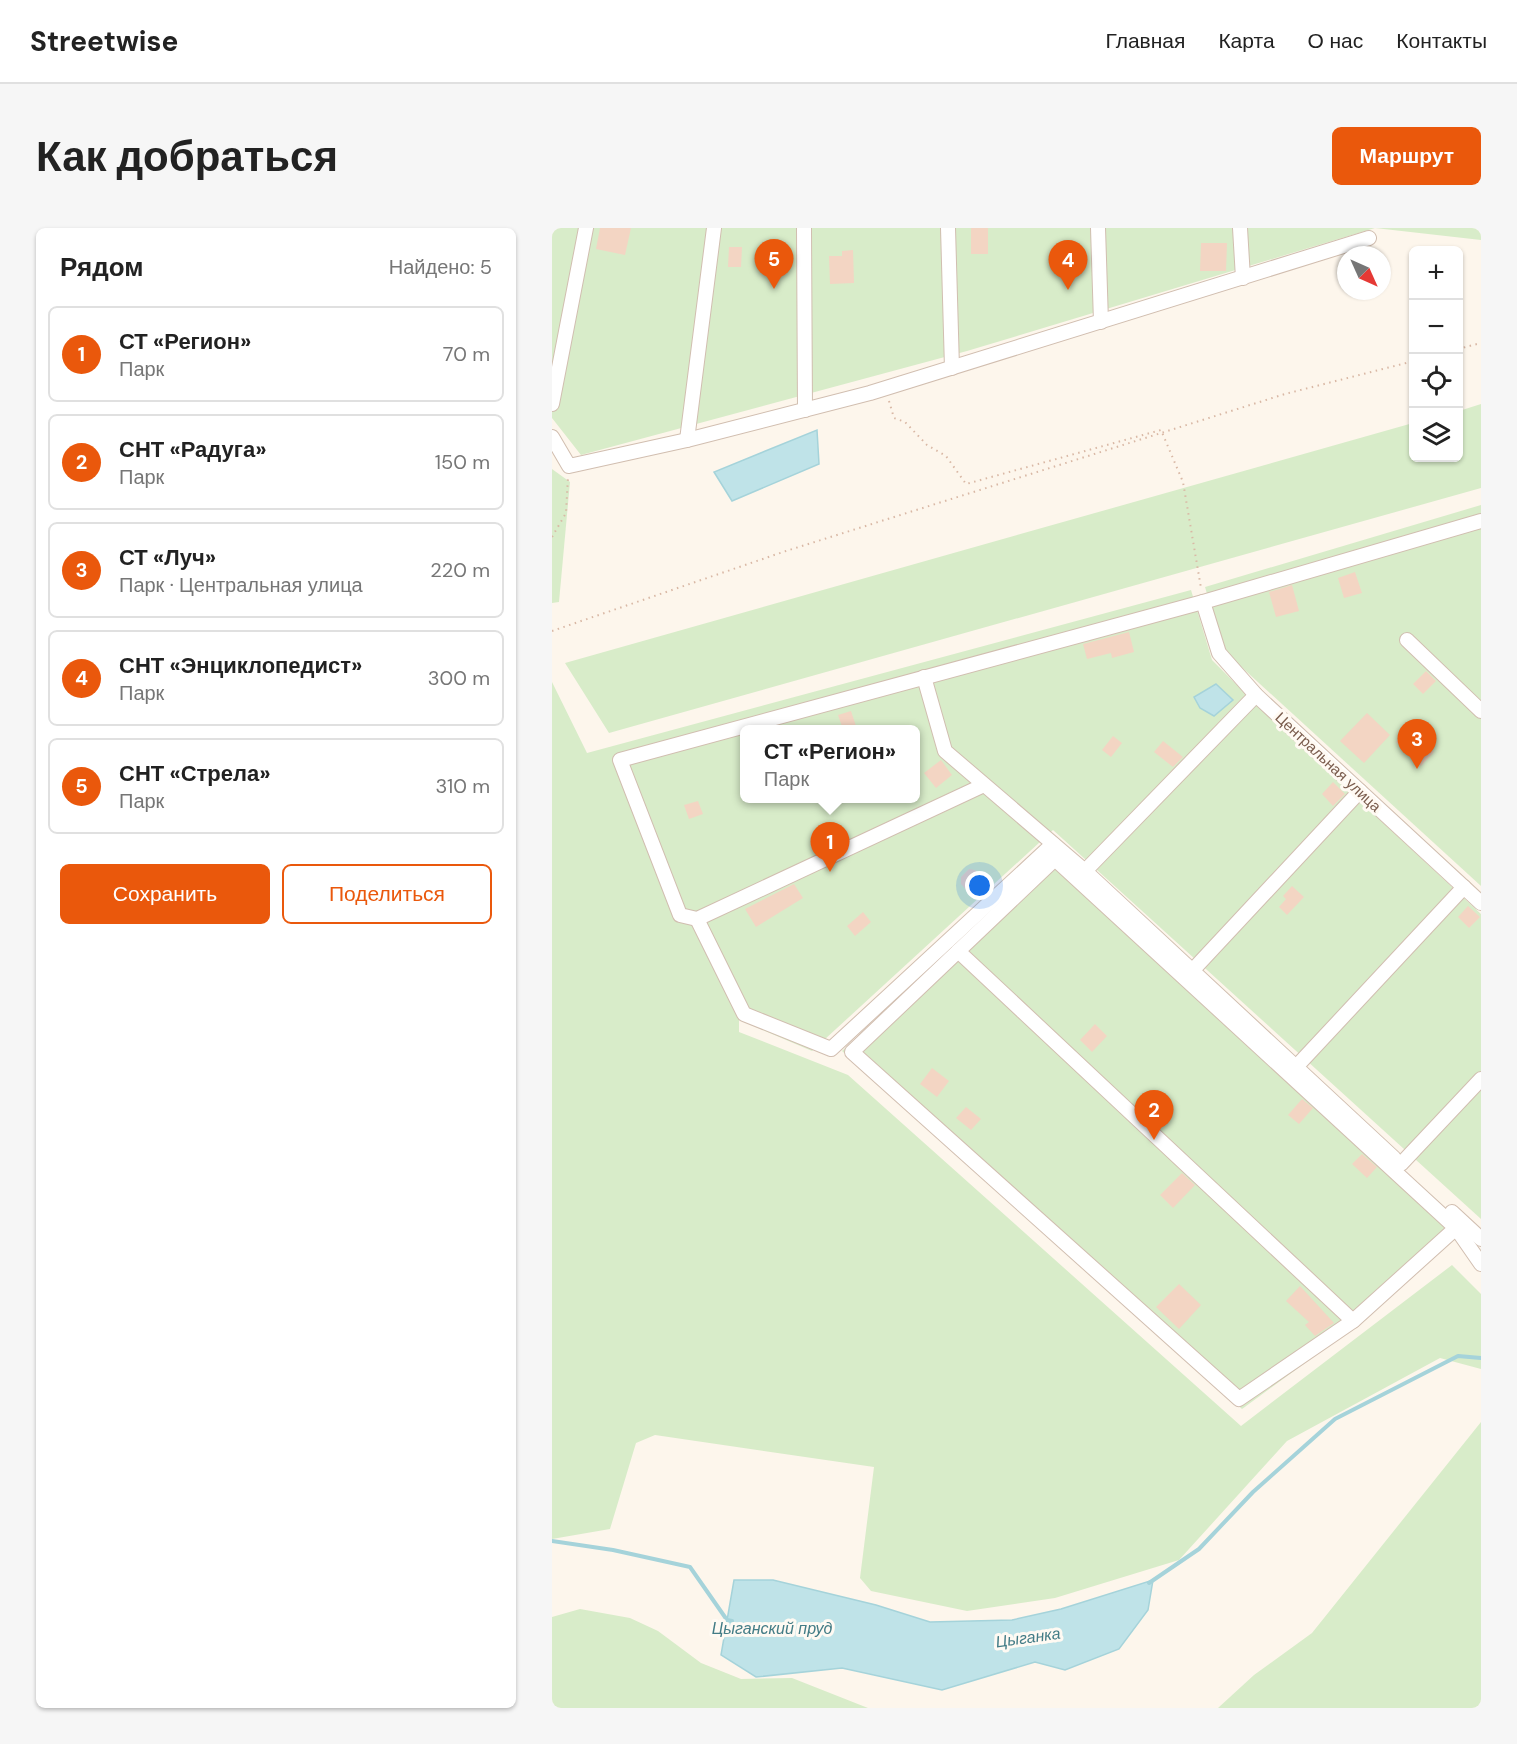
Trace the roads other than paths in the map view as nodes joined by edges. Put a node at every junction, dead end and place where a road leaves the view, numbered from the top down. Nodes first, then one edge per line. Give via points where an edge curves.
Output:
1 (586, 228) edge
2 (714, 228) edge
3 (804, 228) edge
4 (948, 228) edge
5 (1098, 228) edge
6 (1240, 228) edge
7 (1369, 238) dead end
8 (1243, 278) junction
9 (1101, 322) junction
10 (952, 368) junction
11 (552, 404) edge
12 (805, 410) junction
13 (552, 436) edge
14 (687, 440) junction
15 (1481, 521) edge
16 (1203, 602) junction
17 (1407, 639) dead end
18 (924, 677) junction
19 (1256, 695) junction
20 (1481, 711) edge
21 (748, 725) edge
22 (740, 727) edge
23 (984, 785) junction
24 (1360, 791) junction
25 (1053, 844) junction
26 (1085, 871) junction
27 (1475, 894) edge
28 (697, 919) junction
29 (957, 951) junction
30 (1192, 971) junction
31 (1296, 1067) junction
32 (1481, 1079) edge
33 (1401, 1164) junction
34 (1456, 1228) junction
35 (1481, 1239) edge
36 (1481, 1264) edge
37 (1353, 1321) junction

1 - 11 street
2 - 14 street
3 - 12 street
4 - 10 street
5 - 9 street
6 - 8 street
7 - 8 street
8 - 9 street
9 - 10 street
10 - 12 street
12 - 14 street
13 - 14 street via 569,466
15 - 16 street
16 - 18 street
16 - 19 street, Центральная улица via 1219,653
17 - 20 street
18 - 21 street
18 - 23 street via 945,751
19 - 24 street, Центральная улица
19 - 26 street
22 - 28 street via 620,760 680,915
23 - 25 street
23 - 28 street
24 - 27 street, Центральная улица
24 - 30 street
25 - 26 street
25 - 28 street via 831,1050 744,1014
26 - 30 street
27 - 31 street
29 - 34 street via 1055,859
29 - 37 street
29 - 37 street via 852,1052 1239,1399
30 - 31 street
31 - 33 street
32 - 33 street
33 - 35 street
34 - 36 street
34 - 37 street

